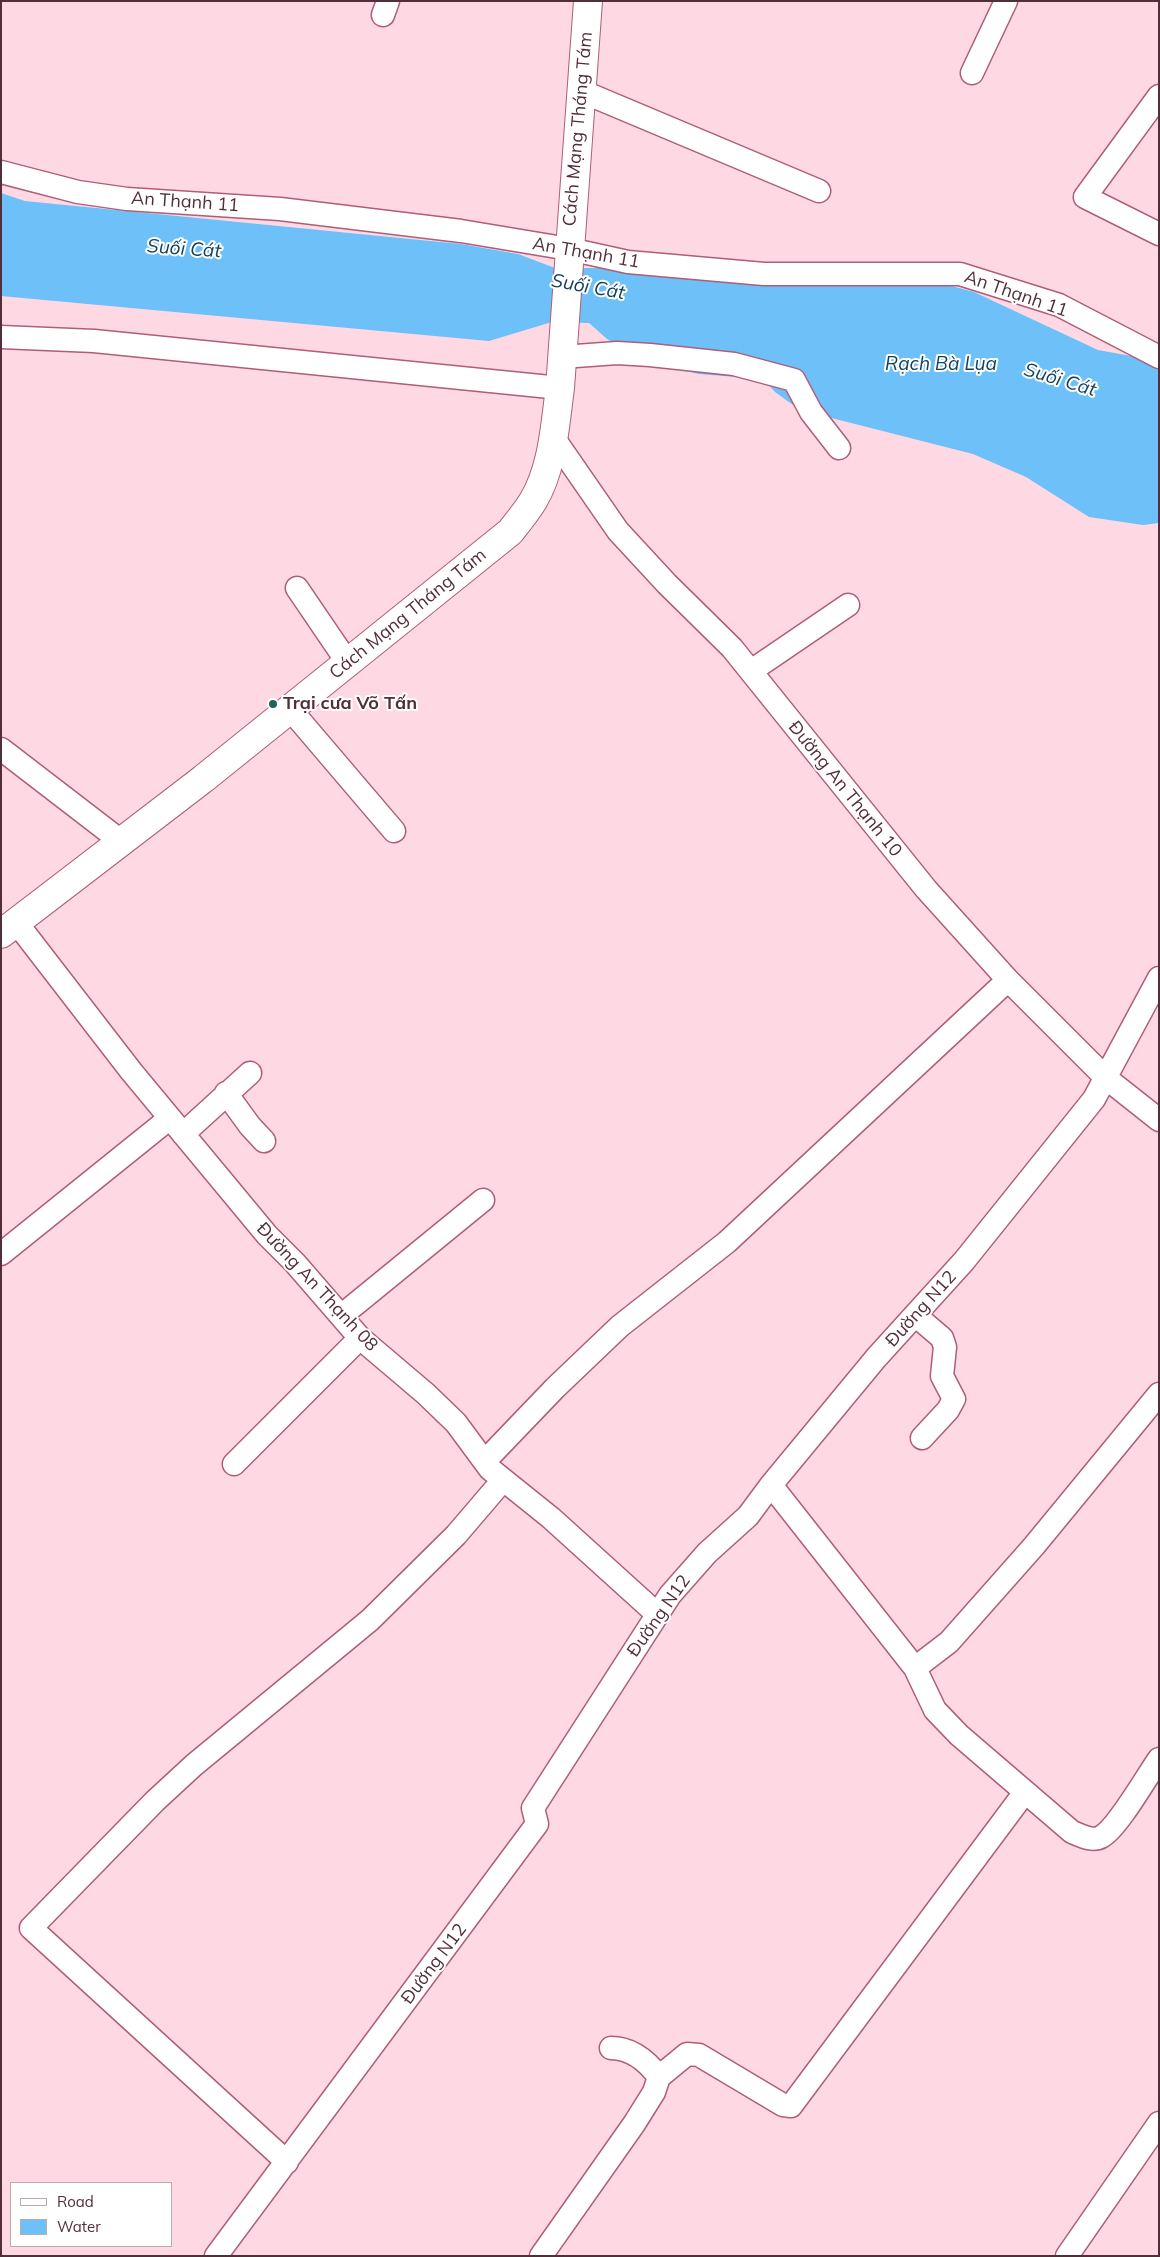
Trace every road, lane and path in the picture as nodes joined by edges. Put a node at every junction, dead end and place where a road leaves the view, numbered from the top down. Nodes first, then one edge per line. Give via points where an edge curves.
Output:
1 (588, 1) edge
2 (1006, 1) edge
3 (972, 73) dead end
4 (581, 92) junction
5 (1159, 96) edge
6 (1, 172) edge
7 (818, 191) dead end
8 (1159, 234) edge
9 (569, 253) junction
10 (1, 337) edge
11 (562, 347) junction
12 (1159, 357) edge
13 (560, 388) junction
14 (553, 437) junction
15 (839, 448) dead end
16 (297, 588) dead end
17 (848, 605) dead end
18 (348, 663) junction
19 (751, 671) junction
20 (290, 709) junction
21 (1, 749) edge
22 (394, 831) dead end
23 (122, 842) junction
24 (9, 928) edge
25 (1159, 978) edge
26 (1008, 980) junction
27 (250, 1073) dead end
28 (1106, 1078) junction
29 (226, 1094) junction
30 (1159, 1120) edge
31 (176, 1126) junction
32 (264, 1141) dead end
33 (483, 1200) dead end
34 (1, 1254) edge
35 (915, 1314) junction
36 (342, 1316) junction
37 (360, 1338) junction
38 (1159, 1394) edge
39 (922, 1438) dead end
40 (485, 1461) junction
41 (234, 1464) dead end
42 (503, 1480) junction
43 (771, 1485) junction
44 (657, 1614) junction
45 (915, 1668) junction
46 (1159, 1759) edge
47 (1025, 1792) junction
48 (610, 2048) dead end
49 (659, 2077) junction
50 (1159, 2122) edge
51 (287, 2162) junction
52 (216, 2256) edge
53 (542, 2256) edge
54 (1067, 2256) edge

1 - 4 main road, Cách Mạng Tháng Tám
2 - 3 street
4 - 7 street
4 - 9 main road, Cách Mạng Tháng Tám
5 - 8 street via 1085,197
6 - 9 street, An Thạnh 11 via 78,192 280,210 461,232
9 - 11 main road, Cách Mạng Tháng Tám
9 - 12 street, An Thạnh 11 via 628,262 764,274 960,274 1059,304
10 - 13 street via 94,341
11 - 13 main road, Cách Mạng Tháng Tám
11 - 15 street via 734,364 794,380 811,412
13 - 14 main road, Cách Mạng Tháng Tám
14 - 18 main road, Cách Mạng Tháng Tám via 534,499 510,532
14 - 19 street, Đường An Thạnh 10 via 618,531
16 - 18 street
17 - 19 street
18 - 20 main road, Cách Mạng Tháng Tám
19 - 26 street, Đường An Thạnh 10 via 926,889
20 - 22 street
20 - 23 main road, Cách Mạng Tháng Tám
21 - 23 street
23 - 24 main road, Cách Mạng Tháng Tám
24 - 31 street, Đường An Thạnh 08 via 71,996
25 - 28 street, Đường N12
26 - 28 street, Đường An Thạnh 10
26 - 40 street via 727,1242 620,1326
27 - 29 street
28 - 30 street, Đường An Thạnh 10
28 - 35 street, Đường N12 via 1094,1099 976,1246
29 - 31 street
29 - 32 street
31 - 34 street
31 - 36 street, Đường An Thạnh 08 via 267,1235
33 - 36 street
35 - 39 street via 942,1338 945,1347 942,1376 954,1399
35 - 43 street, Đường N12
36 - 37 street, Đường An Thạnh 08
37 - 40 street, Đường An Thạnh 08 via 456,1423
37 - 41 street
38 - 45 street via 1034,1546 949,1642
40 - 42 street, Đường An Thạnh 08
42 - 44 street, Đường An Thạnh 08
42 - 51 street via 456,1535 370,1620 188,1771 31,1928
43 - 44 street, Đường N12 via 748,1516 708,1553
43 - 45 street
44 - 51 street, Đường N12 via 533,1808 537,1824
45 - 47 street via 935,1710
46 - 47 street via 1112,1828 1101,1838 1092,1839 1072,1832
47 - 49 street via 791,2106 783,2105 699,2055 687,2054
48 - 49 street via 622,2048 648,2062
49 - 53 street via 654,2092 634,2124
50 - 54 street
51 - 52 street, Đường N12

